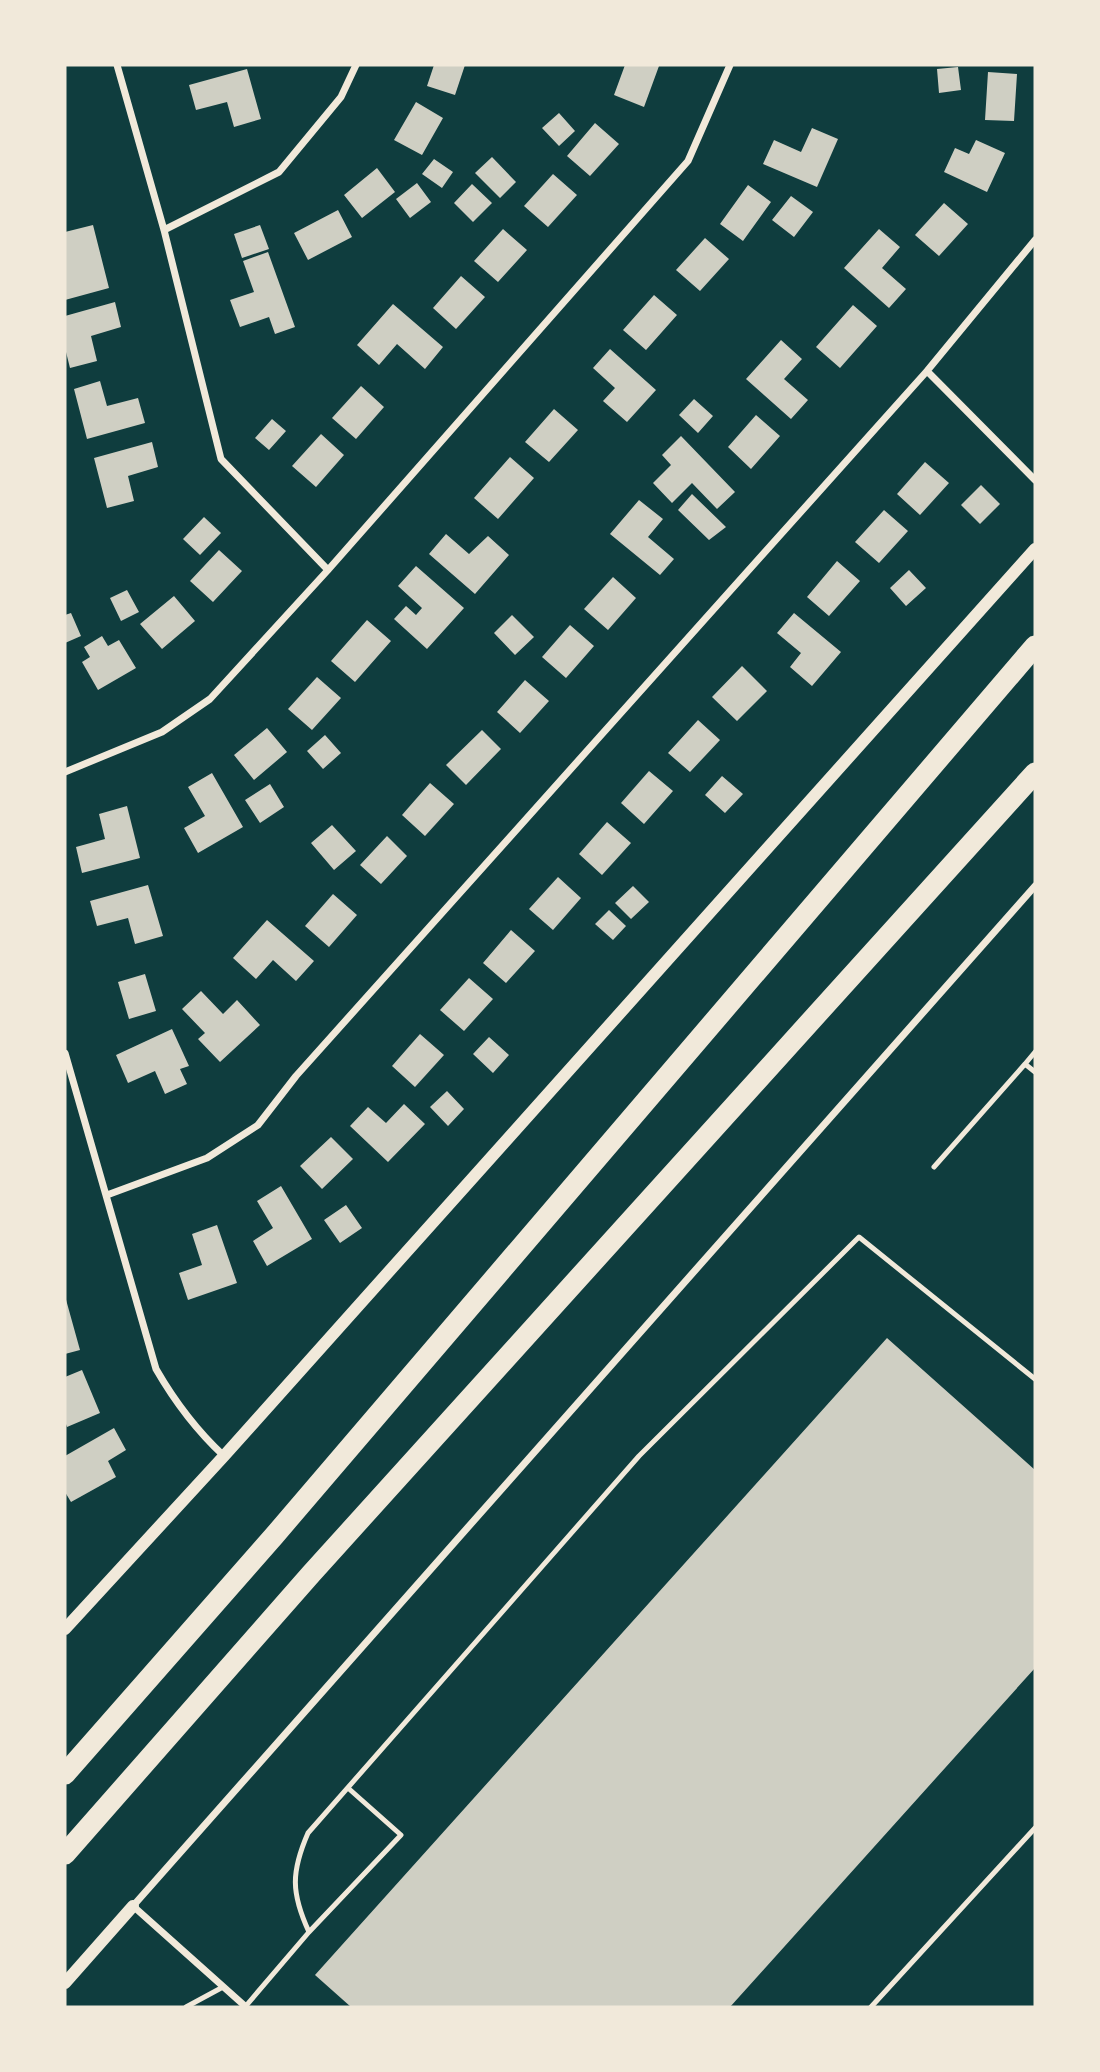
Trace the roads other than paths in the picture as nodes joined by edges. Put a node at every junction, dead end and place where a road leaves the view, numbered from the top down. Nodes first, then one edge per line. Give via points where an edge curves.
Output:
1 (117, 65) edge
2 (356, 65) edge
3 (730, 65) edge
4 (164, 230) junction
5 (1035, 240) edge
6 (928, 371) junction
7 (1035, 480) edge
8 (1035, 549) edge
9 (328, 570) junction
10 (1035, 646) edge
11 (65, 772) edge
12 (1035, 772) edge
13 (1035, 886) edge
14 (1035, 1052) edge
15 (65, 1053) edge
16 (1025, 1064) junction
17 (1035, 1072) edge
18 (934, 1167) dead end
19 (107, 1195) junction
20 (1035, 1379) edge
21 (224, 1456) junction
22 (65, 1629) edge
23 (65, 1773) edge
24 (348, 1788) junction
25 (1035, 1828) edge
26 (65, 1854) edge
27 (132, 1906) junction
28 (309, 1932) junction
29 (65, 1983) edge
30 (223, 1987) junction
31 (186, 2007) edge
32 (245, 2007) edge
33 (871, 2007) edge

1 - 4 street
2 - 4 street via 341,97 279,172
3 - 9 street via 688,161
4 - 9 street via 221,459
5 - 6 street
6 - 7 street
6 - 19 street via 296,1076 258,1125 207,1158
8 - 21 street
9 - 11 street via 210,699 162,732
10 - 23 highway via 284,1526
12 - 26 highway via 311,1574
13 - 27 street
14 - 16 lane
15 - 19 street
16 - 17 lane
16 - 18 lane
19 - 21 street via 156,1369 174,1400
20 - 24 lane via 859,1237 639,1456
21 - 22 street
24 - 28 lane via 308,1833 297,1858 299,1910
24 - 28 lane via 401,1835
25 - 33 lane
27 - 29 street
27 - 30 street
28 - 32 lane
30 - 31 lane
30 - 32 street

